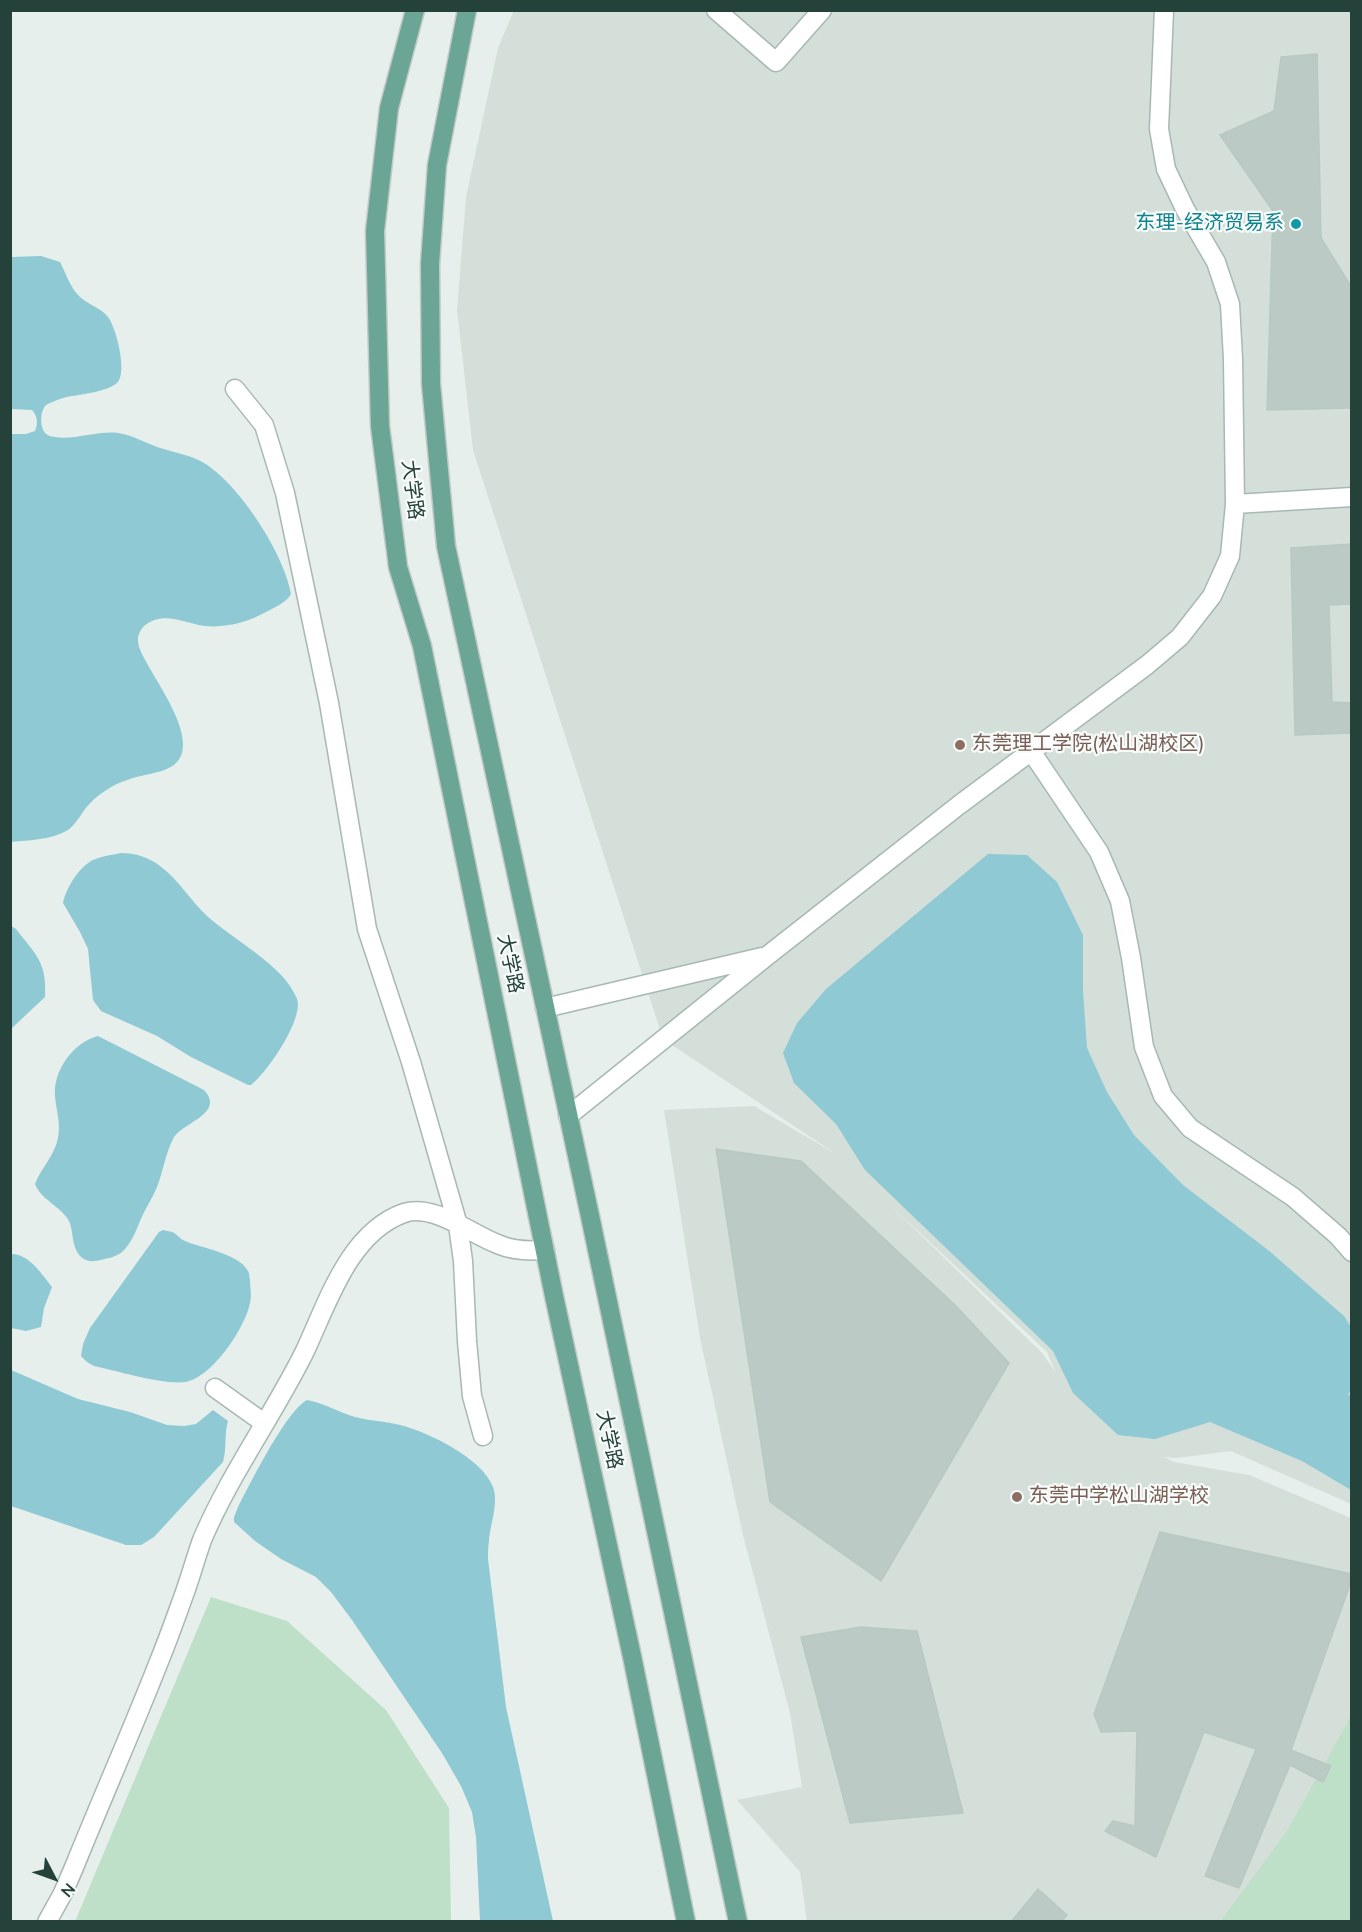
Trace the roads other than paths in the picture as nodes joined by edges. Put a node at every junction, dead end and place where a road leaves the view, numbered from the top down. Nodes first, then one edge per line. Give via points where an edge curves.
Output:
1 (415, 10) edge
2 (467, 10) edge
3 (716, 10) edge
4 (822, 10) edge
5 (1164, 10) edge
6 (235, 389) dead end
7 (1352, 497) edge
8 (1235, 504) junction
9 (1031, 751) junction
10 (767, 956) junction
11 (545, 1008) junction
12 (568, 1116) junction
13 (458, 1225) junction
14 (545, 1250) junction
15 (1352, 1252) edge
16 (215, 1388) dead end
17 (264, 1423) junction
18 (483, 1436) dead end
19 (47, 1922) edge
20 (686, 1922) edge
21 (738, 1922) edge

1 - 14 main road, 大学路 via 389,108 375,231 380,426 398,567 422,646
2 - 11 main road, 大学路 via 436,165 430,264 431,384 446,546
3 - 4 street via 776,63
5 - 8 street via 1159,129 1166,170 1216,262 1230,304
6 - 13 street via 264,425 285,493 325,683 367,929
7 - 8 street
8 - 9 street via 1230,556 1212,596 1180,637
9 - 10 street
9 - 15 street via 1099,852 1120,901 1144,1047 1163,1096 1190,1128 1293,1197
10 - 11 street
10 - 12 street
11 - 12 main road, 大学路
12 - 21 main road, 大学路
13 - 14 street via 502,1246
13 - 17 street via 430,1213 406,1212 378,1227 365,1240 332,1290 304,1353
13 - 18 street via 464,1261 472,1396
14 - 20 main road, 大学路
16 - 17 street
17 - 19 street via 202,1541 159,1660 75,1865

